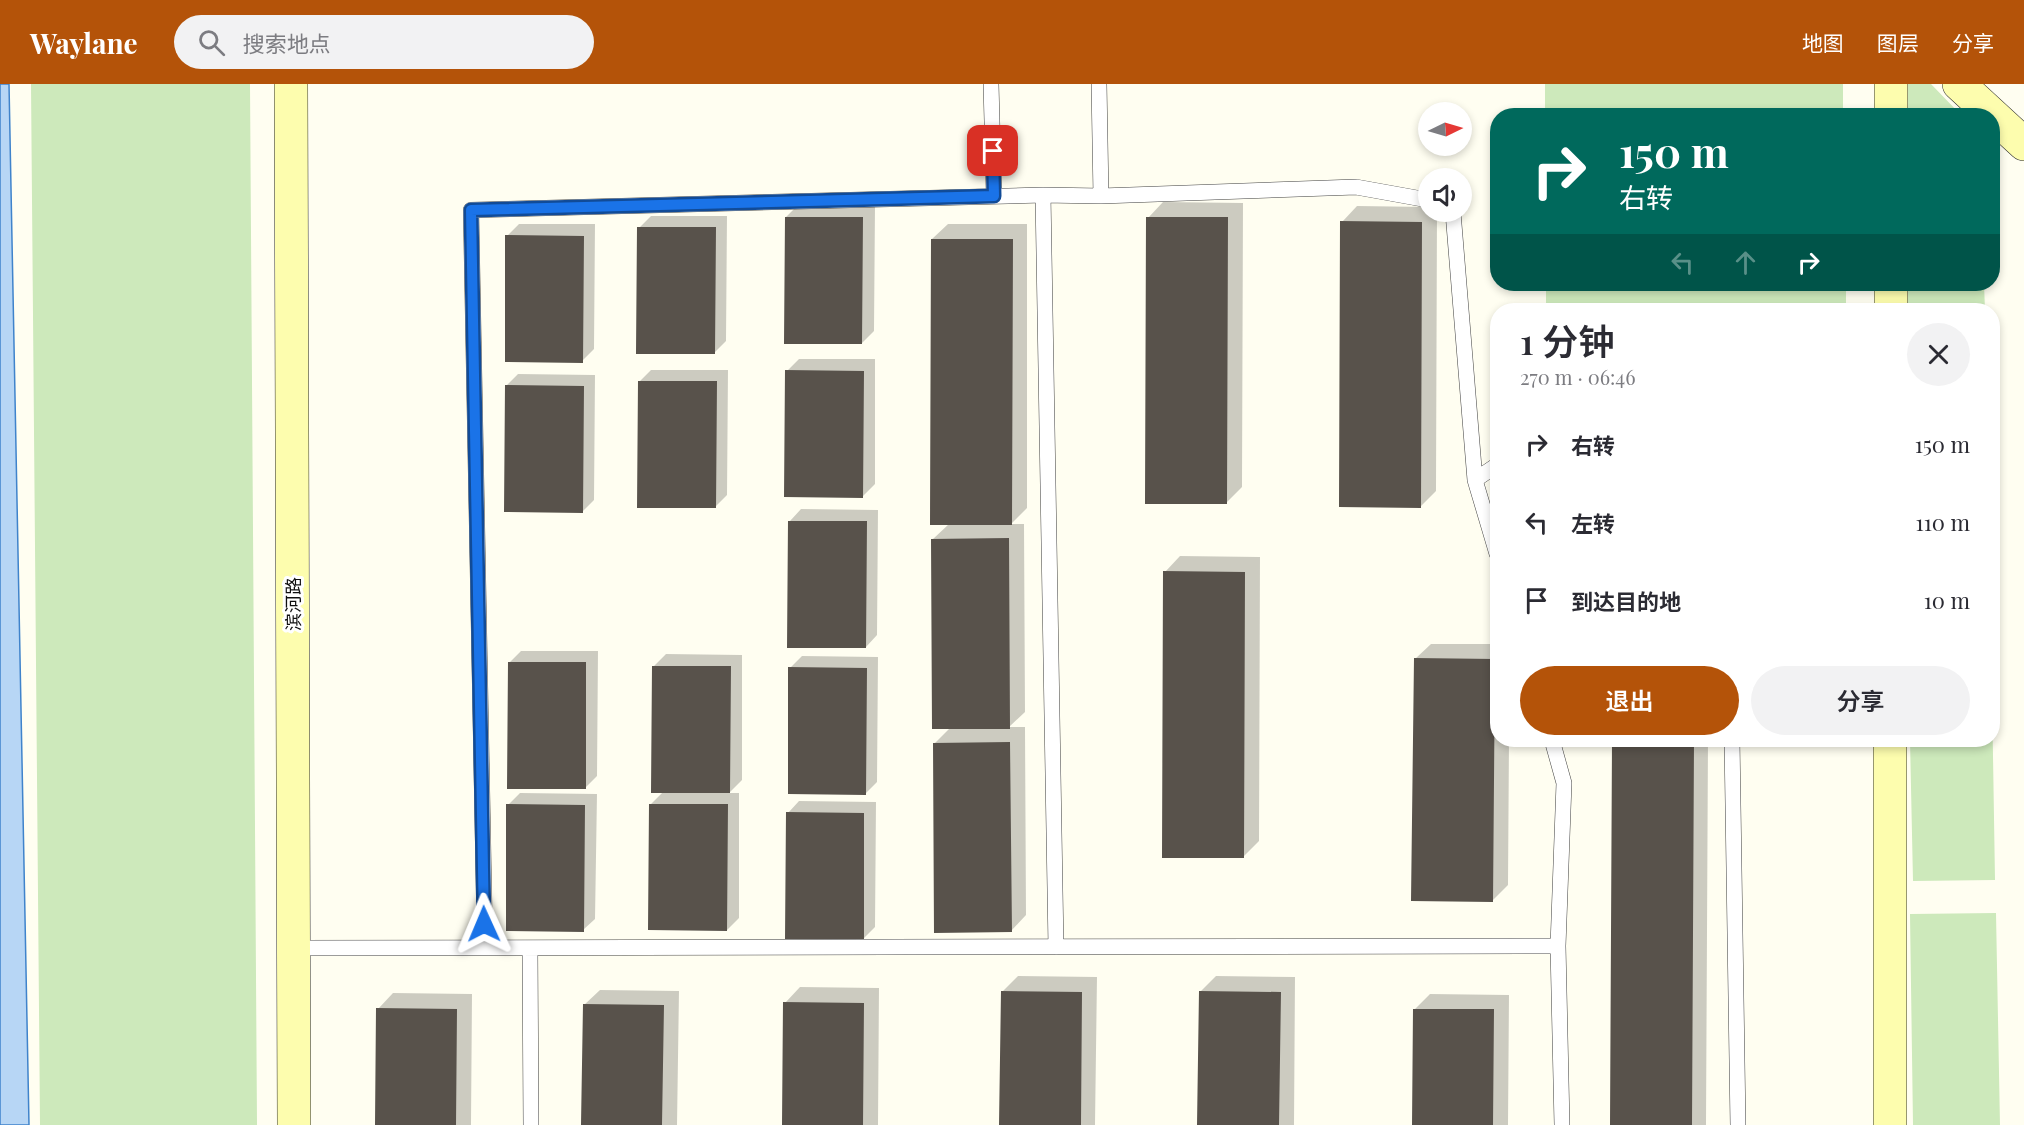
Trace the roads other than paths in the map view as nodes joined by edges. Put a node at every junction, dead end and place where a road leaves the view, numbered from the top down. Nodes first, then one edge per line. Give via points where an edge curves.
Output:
1 (291, 84) edge
2 (991, 84) edge
3 (1099, 84) edge
4 (1891, 84) edge
5 (1959, 84) edge
6 (1891, 108) edge
7 (1985, 108) edge
8 (2000, 122) edge
9 (2024, 144) edge
10 (1042, 195) junction
11 (994, 196) junction
12 (1101, 196) junction
13 (1418, 198) edge
14 (1454, 222) edge
15 (1490, 470) edge
16 (1475, 480) junction
17 (1490, 530) edge
18 (1554, 747) edge
19 (1732, 747) edge
20 (1890, 747) edge
21 (1056, 946) junction
22 (1558, 946) junction
23 (294, 948) junction
24 (485, 948) junction
25 (530, 948) junction
26 (294, 1125) edge
27 (531, 1125) edge
28 (1562, 1125) edge
29 (1738, 1125) edge
30 (1890, 1125) edge

1 - 23 street, 滨河路
2 - 11 lane
3 - 12 lane
4 - 6 street
5 - 7 street
8 - 9 street
10 - 11 lane
10 - 12 lane
10 - 21 lane
11 - 24 lane via 471,210
12 - 13 lane via 1356,187
14 - 16 lane
15 - 16 lane
16 - 17 lane
18 - 22 lane via 1564,783
19 - 29 lane
20 - 30 street
21 - 22 lane
21 - 25 lane
22 - 28 lane
23 - 24 lane
23 - 26 street, 滨河路
24 - 25 lane
25 - 27 lane

